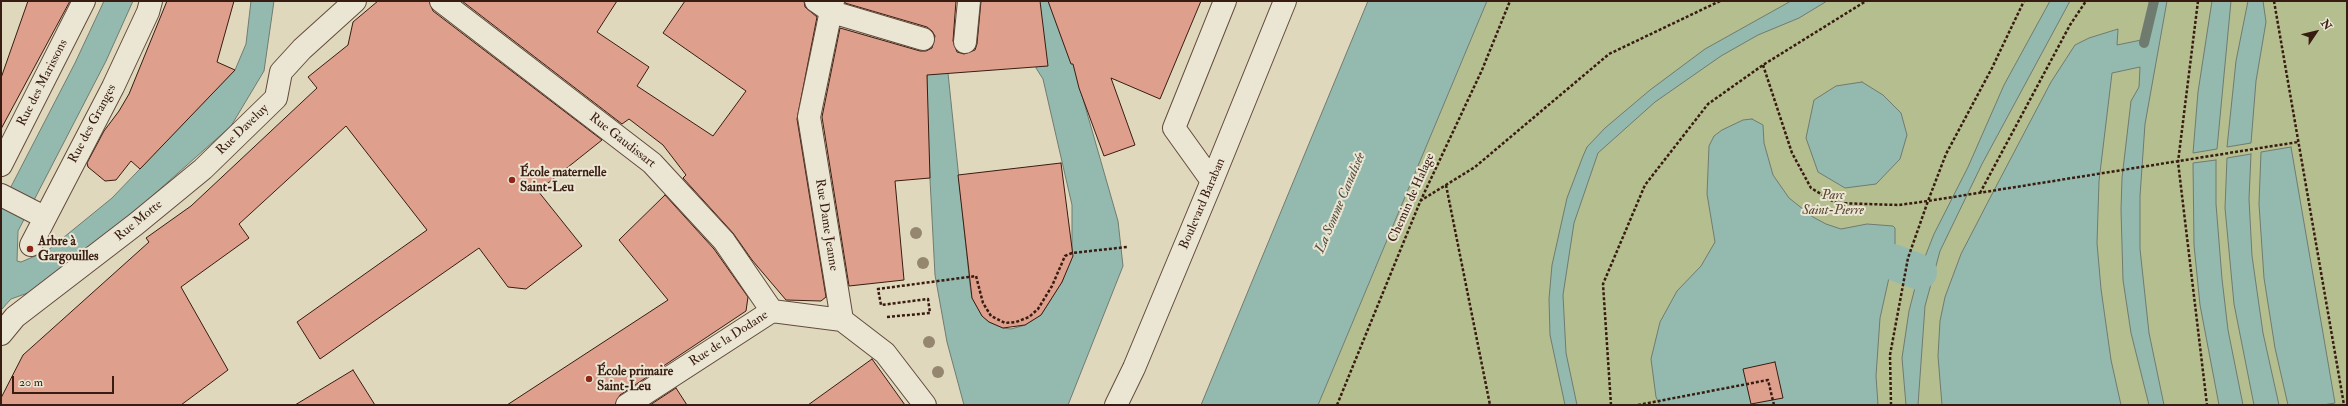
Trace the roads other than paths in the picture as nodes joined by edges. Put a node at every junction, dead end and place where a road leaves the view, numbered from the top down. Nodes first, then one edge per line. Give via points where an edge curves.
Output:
1 (84, 1) edge
2 (151, 1) edge
3 (355, 1) edge
4 (441, 1) edge
5 (969, 1) edge
6 (1225, 1) edge
7 (1285, 1) edge
8 (827, 5) edge
9 (923, 39) dead end
10 (965, 42) dead end
11 (1, 165) edge
12 (203, 168) joint
13 (1212, 181) junction
14 (1, 195) edge
15 (44, 217) junction
16 (31, 245) dead end
17 (772, 311) junction
18 (842, 320) junction
19 (1, 334) edge
20 (627, 405) edge
21 (925, 405) edge
22 (1116, 405) edge

1 - 11 street, Rue des Marissons
2 - 15 street, Rue des Granges via 113,87
3 - 12 street, Rue Daveluy via 302,49 281,72 276,98
4 - 17 street, Rue Gaudissart via 652,163 724,242
5 - 10 street
6 - 13 street via 1174,128
7 - 13 street, Boulevard Baraban
8 - 9 street
8 - 18 street, Rue Dame Jeanne via 809,118
12 - 19 street, Rue Motte via 136,224 15,317
13 - 22 street, Boulevard Baraban
14 - 15 street
15 - 16 street, Rue des Granges
17 - 18 street, Rue de la Dodane
17 - 20 street, Rue de la Dodane
18 - 21 street via 885,353

